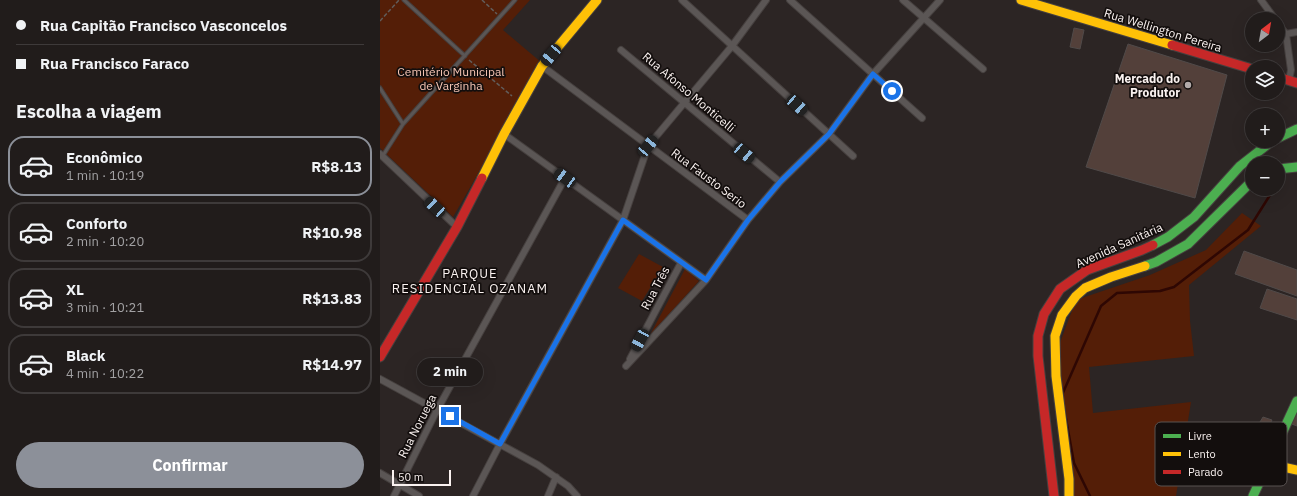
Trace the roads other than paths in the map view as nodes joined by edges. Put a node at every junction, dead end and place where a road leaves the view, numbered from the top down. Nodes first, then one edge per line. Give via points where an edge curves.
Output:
1 (404, 0) edge
2 (515, 0) edge
3 (597, 0) edge
4 (682, 0) edge
5 (766, 0) edge
6 (790, 0) edge
7 (903, 0) edge
8 (940, 0) edge
9 (1023, 0) edge
10 (1261, 0) edge
11 (1270, 12) edge
12 (924, 18) junction
13 (1297, 32) edge
14 (1286, 34) joint
15 (732, 46) junction
16 (622, 50) dead end
17 (465, 56) junction
18 (542, 66) junction
19 (1245, 67) edge
20 (983, 70) dead end
21 (873, 74) junction
22 (1293, 81) edge
23 (380, 88) edge
24 (685, 103) junction
25 (922, 118) dead end
26 (403, 124) junction
27 (1297, 129) edge
28 (504, 134) junction
29 (829, 134) junction
30 (1285, 135) edge
31 (648, 146) junction
32 (1263, 148) edge
33 (853, 156) dead end
34 (381, 157) edge
35 (1297, 167) edge
36 (1285, 168) edge
37 (565, 178) junction
38 (780, 182) junction
39 (1245, 188) edge
40 (623, 220) junction
41 (748, 220) junction
42 (456, 227) junction
43 (682, 263) junction
44 (706, 280) junction
45 (380, 357) edge
46 (380, 378) edge
47 (1297, 401) edge
48 (437, 410) junction
49 (1287, 424) edge
50 (500, 444) junction
51 (1287, 468) edge
52 (1297, 470) edge
53 (380, 473) edge
54 (556, 476) junction
55 (399, 484) junction
56 (1258, 486) edge
57 (394, 496) edge
58 (419, 496) edge
59 (473, 496) edge
60 (548, 496) edge
61 (578, 496) edge
62 (1054, 496) edge
63 (1069, 496) edge
64 (1253, 496) edge

1 - 17 lane
2 - 17 lane
3 - 18 street
4 - 15 street
5 - 15 street
6 - 21 street
7 - 12 street
8 - 12 street
9 - 19 street, Rua Wellington Pereira
10 - 11 street
12 - 20 street
12 - 21 street
13 - 14 street
14 - 22 street
15 - 24 street
15 - 29 street
16 - 24 street, Rua Afonso Monticelli
17 - 26 lane
18 - 28 street
18 - 31 street, Rua Fausto Serio
21 - 25 street
21 - 29 street
23 - 26 lane
24 - 31 street
24 - 38 street, Rua Afonso Monticelli
26 - 34 lane
27 - 30 street
28 - 37 street
28 - 42 street
29 - 33 street
29 - 38 street
31 - 40 street
31 - 41 street, Rua Fausto Serio
32 - 62 street, Avenida Sanitária via 1240,166 1194,217 1168,237 1142,250 1087,270 1060,289 1044,314 1038,336 1038,356
34 - 42 street
35 - 36 street
37 - 40 street
37 - 48 street, Rua Noruega
38 - 41 street
39 - 63 street via 1188,244 1156,262 1085,288 1062,315 1055,336 1056,376
40 - 43 street
40 - 50 street
41 - 44 street
42 - 45 street
43 - 44 street
43 - 44 street, Rua Três via 626,366
46 - 48 street
47 - 49 street
48 - 50 street
48 - 55 street, Rua Noruega
50 - 54 street
50 - 59 street
51 - 52 street
53 - 55 street
54 - 60 street
54 - 61 street
55 - 57 street, Rua Noruega
55 - 58 street
56 - 64 street

